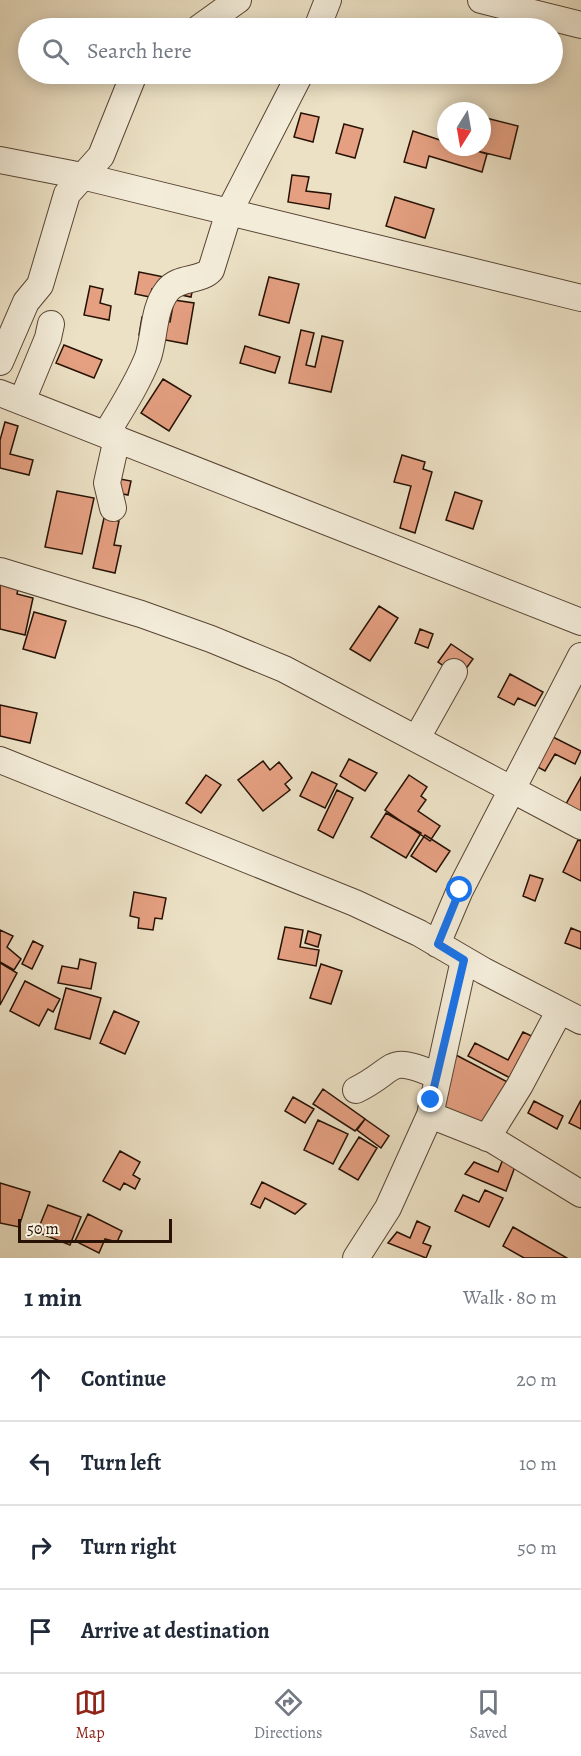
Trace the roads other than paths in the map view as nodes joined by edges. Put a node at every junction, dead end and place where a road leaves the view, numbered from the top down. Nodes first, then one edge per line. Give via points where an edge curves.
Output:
1 (238, 0) edge
2 (328, 0) edge
3 (481, 0) edge
4 (213, 18) edge
5 (321, 18) edge
6 (553, 18) edge
7 (563, 20) edge
8 (581, 25) edge
9 (130, 84) edge
10 (295, 84) edge
11 (0, 160) edge
12 (80, 176) junction
13 (228, 212) junction
14 (581, 298) edge
15 (51, 324) dead end
16 (0, 362) edge
17 (11, 397) edge
18 (111, 436) junction
19 (113, 508) dead end
20 (0, 571) edge
21 (581, 622) edge
22 (581, 656) edge
23 (454, 672) dead end
24 (417, 738) junction
25 (0, 760) edge
26 (513, 792) junction
27 (581, 826) edge
28 (438, 944) junction
29 (464, 960) junction
30 (570, 1016) edge
31 (438, 1076) junction
32 (356, 1090) dead end
33 (430, 1116) junction
34 (487, 1138) junction
35 (581, 1194) edge
36 (356, 1258) edge

1 - 4 street
2 - 5 street
3 - 6 street
7 - 8 street
9 - 12 street via 101,156
10 - 13 street
11 - 12 street
12 - 13 street
12 - 16 street via 64,202 40,285 26,302
13 - 14 street
13 - 18 street via 211,270 168,289 160,303 140,378
15 - 17 street via 48,338
17 - 18 street
18 - 19 street via 107,483
18 - 21 street
20 - 24 street via 211,639 284,669
22 - 26 street
23 - 24 street
24 - 26 street
25 - 28 street via 242,855 366,908
26 - 27 street
26 - 28 street via 460,890
28 - 29 street
29 - 30 street
29 - 31 street
30 - 34 street
31 - 32 street via 402,1063
31 - 33 street
33 - 34 street
33 - 36 street via 388,1208
34 - 35 street

